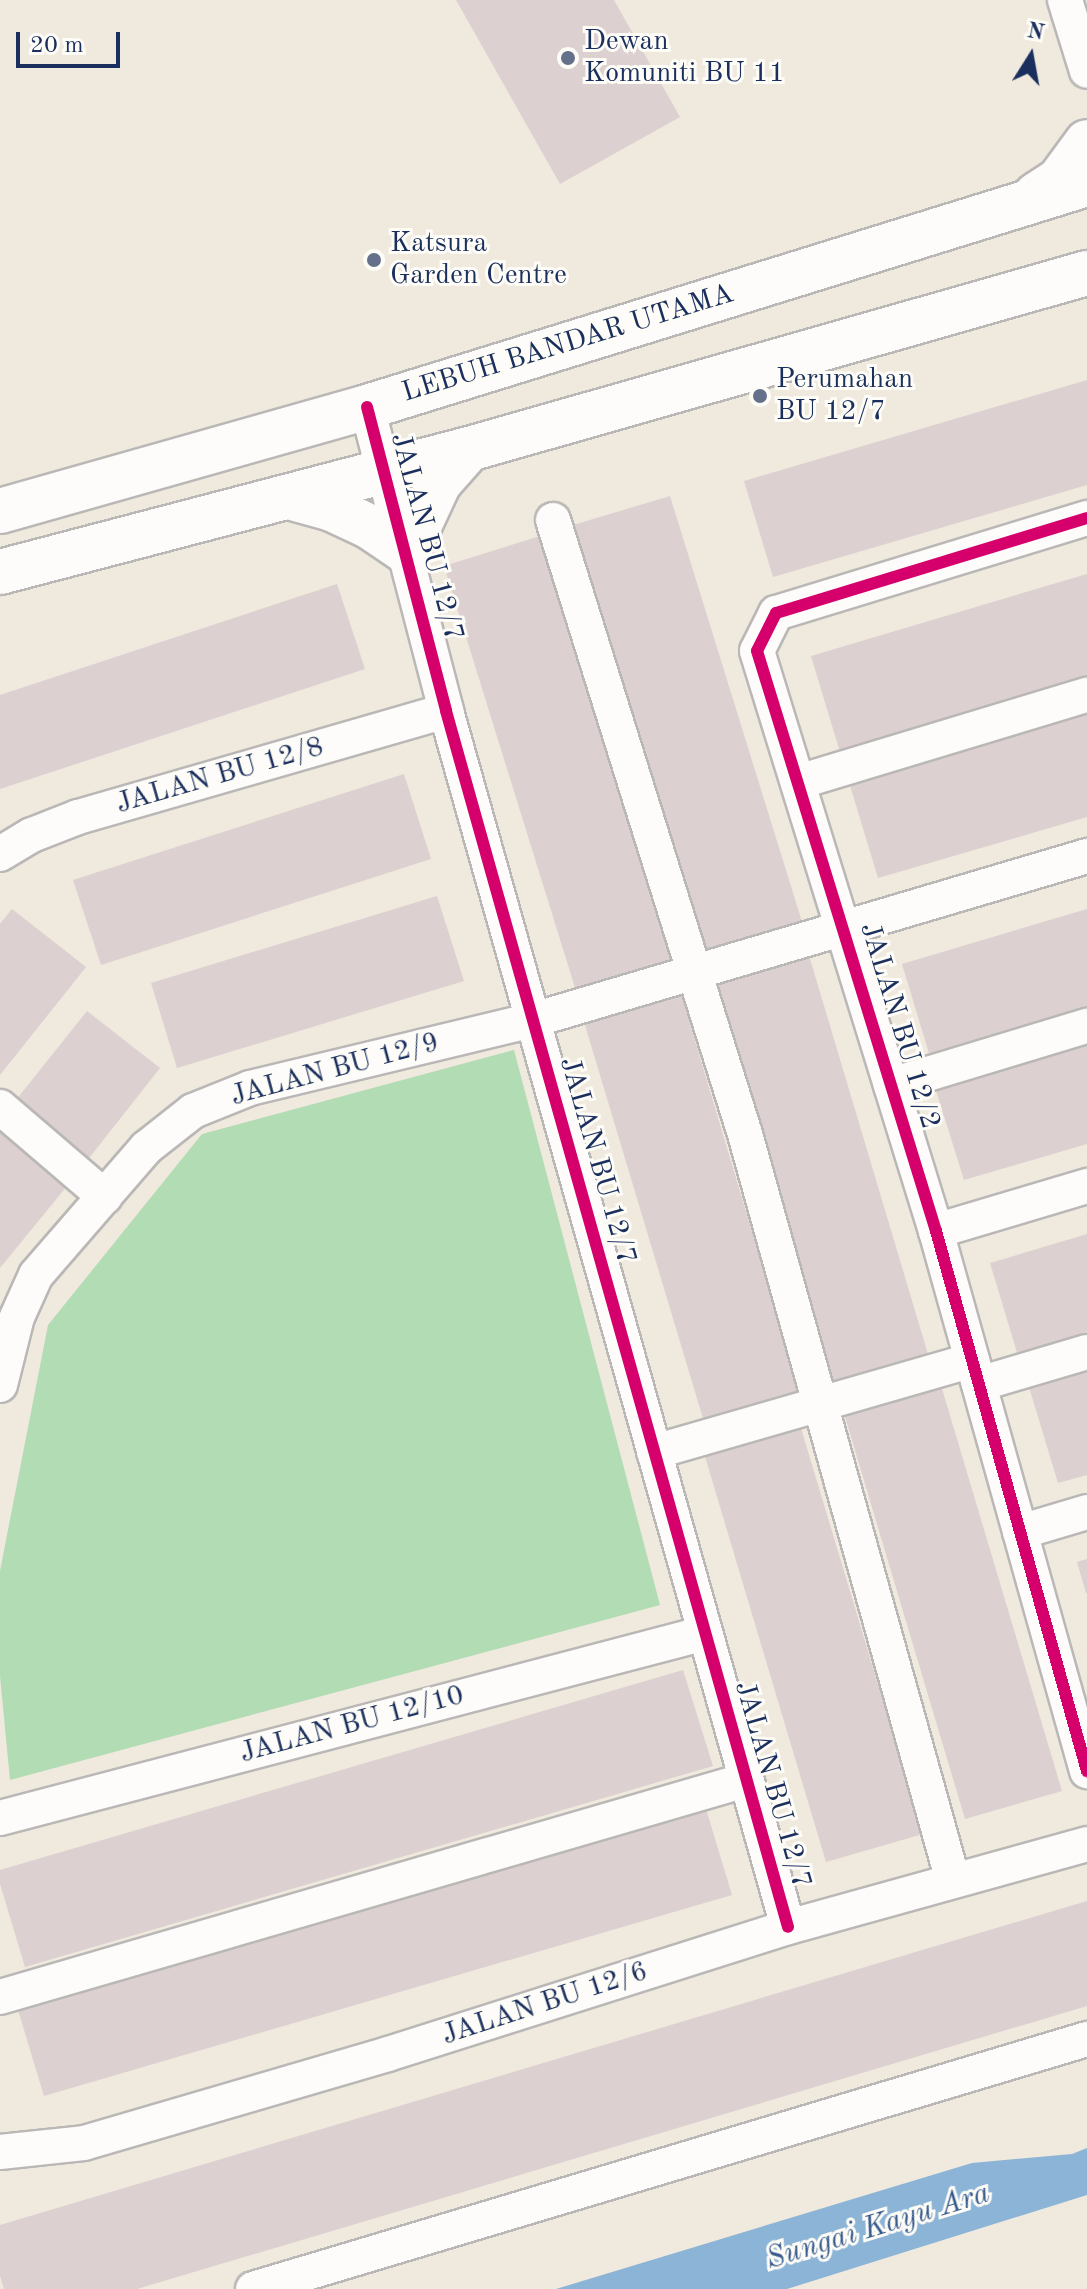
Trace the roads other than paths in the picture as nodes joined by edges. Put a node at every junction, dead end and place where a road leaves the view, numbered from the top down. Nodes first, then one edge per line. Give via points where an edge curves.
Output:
1 (1065, 0) edge
2 (1087, 71) edge
3 (1087, 142) edge
4 (1087, 184) edge
5 (1024, 203) junction
6 (1087, 245) edge
7 (1068, 279) edge
8 (367, 407) junction
9 (469, 449) junction
10 (384, 470) junction
11 (289, 497) junction
12 (0, 511) edge
13 (1087, 518) edge
14 (553, 520) dead end
15 (407, 552) junction
16 (0, 572) edge
17 (1087, 695) edge
18 (446, 711) junction
19 (798, 782) junction
20 (0, 854) edge
21 (1087, 856) edge
22 (844, 930) junction
23 (694, 971) junction
24 (533, 1020) junction
25 (1087, 1026) edge
26 (891, 1085) junction
27 (0, 1107) edge
28 (1087, 1186) edge
29 (105, 1197) junction
30 (936, 1231) junction
31 (1087, 1352) edge
32 (975, 1372) junction
33 (0, 1385) edge
34 (818, 1404) junction
35 (654, 1452) junction
36 (1087, 1512) edge
37 (1020, 1532) junction
38 (705, 1633) junction
39 (1075, 1680) edge
40 (1087, 1771) edge
41 (746, 1780) junction
42 (0, 1818) edge
43 (1087, 1844) edge
44 (953, 1881) junction
45 (788, 1927) junction
46 (0, 1997) edge
47 (1087, 2039) edge
48 (0, 2152) edge
49 (253, 2289) edge

1 - 2 street
3 - 5 main road via 1059,180
4 - 5 main road, LEBUH BANDAR UTAMA
5 - 8 main road, LEBUH BANDAR UTAMA
6 - 7 main road
7 - 9 main road
8 - 10 street, JALAN BU 12/7
8 - 12 main road, LEBUH BANDAR UTAMA
9 - 10 main road
9 - 15 main road via 439,483
10 - 11 main road
10 - 15 street, JALAN BU 12/7
11 - 15 main road via 358,521
11 - 16 main road
13 - 19 street, JALAN BU 12/2 via 776,613 757,651
14 - 23 street
15 - 18 street, JALAN BU 12/7
17 - 19 street
18 - 20 street, JALAN BU 12/8 via 78,817
18 - 24 street, JALAN BU 12/7
19 - 22 street, JALAN BU 12/2
21 - 22 street, JALAN BU 12/9
22 - 23 street, JALAN BU 12/9
22 - 26 street, JALAN BU 12/2
23 - 24 street, JALAN BU 12/9
23 - 34 street via 745,1134
24 - 29 street, JALAN BU 12/9 via 250,1088 193,1111 146,1148
24 - 35 street, JALAN BU 12/7
25 - 26 street
26 - 30 street, JALAN BU 12/2
27 - 29 street
28 - 30 street
29 - 33 street, JALAN BU 12/9 via 36,1275 17,1317
30 - 32 street, JALAN BU 12/2
31 - 32 street
32 - 34 street
32 - 37 street, JALAN BU 12/2
34 - 35 street
34 - 44 street
35 - 38 street, JALAN BU 12/7
36 - 37 street
37 - 39 street, JALAN BU 12/2
38 - 41 street, JALAN BU 12/7
38 - 42 street, JALAN BU 12/10
39 - 40 street, JALAN BU 12/2
41 - 45 street, JALAN BU 12/7
41 - 46 street
43 - 44 street, JALAN BU 12/6
44 - 45 street, JALAN BU 12/6
45 - 48 street, JALAN BU 12/6 via 388,2054 84,2143
47 - 49 street

